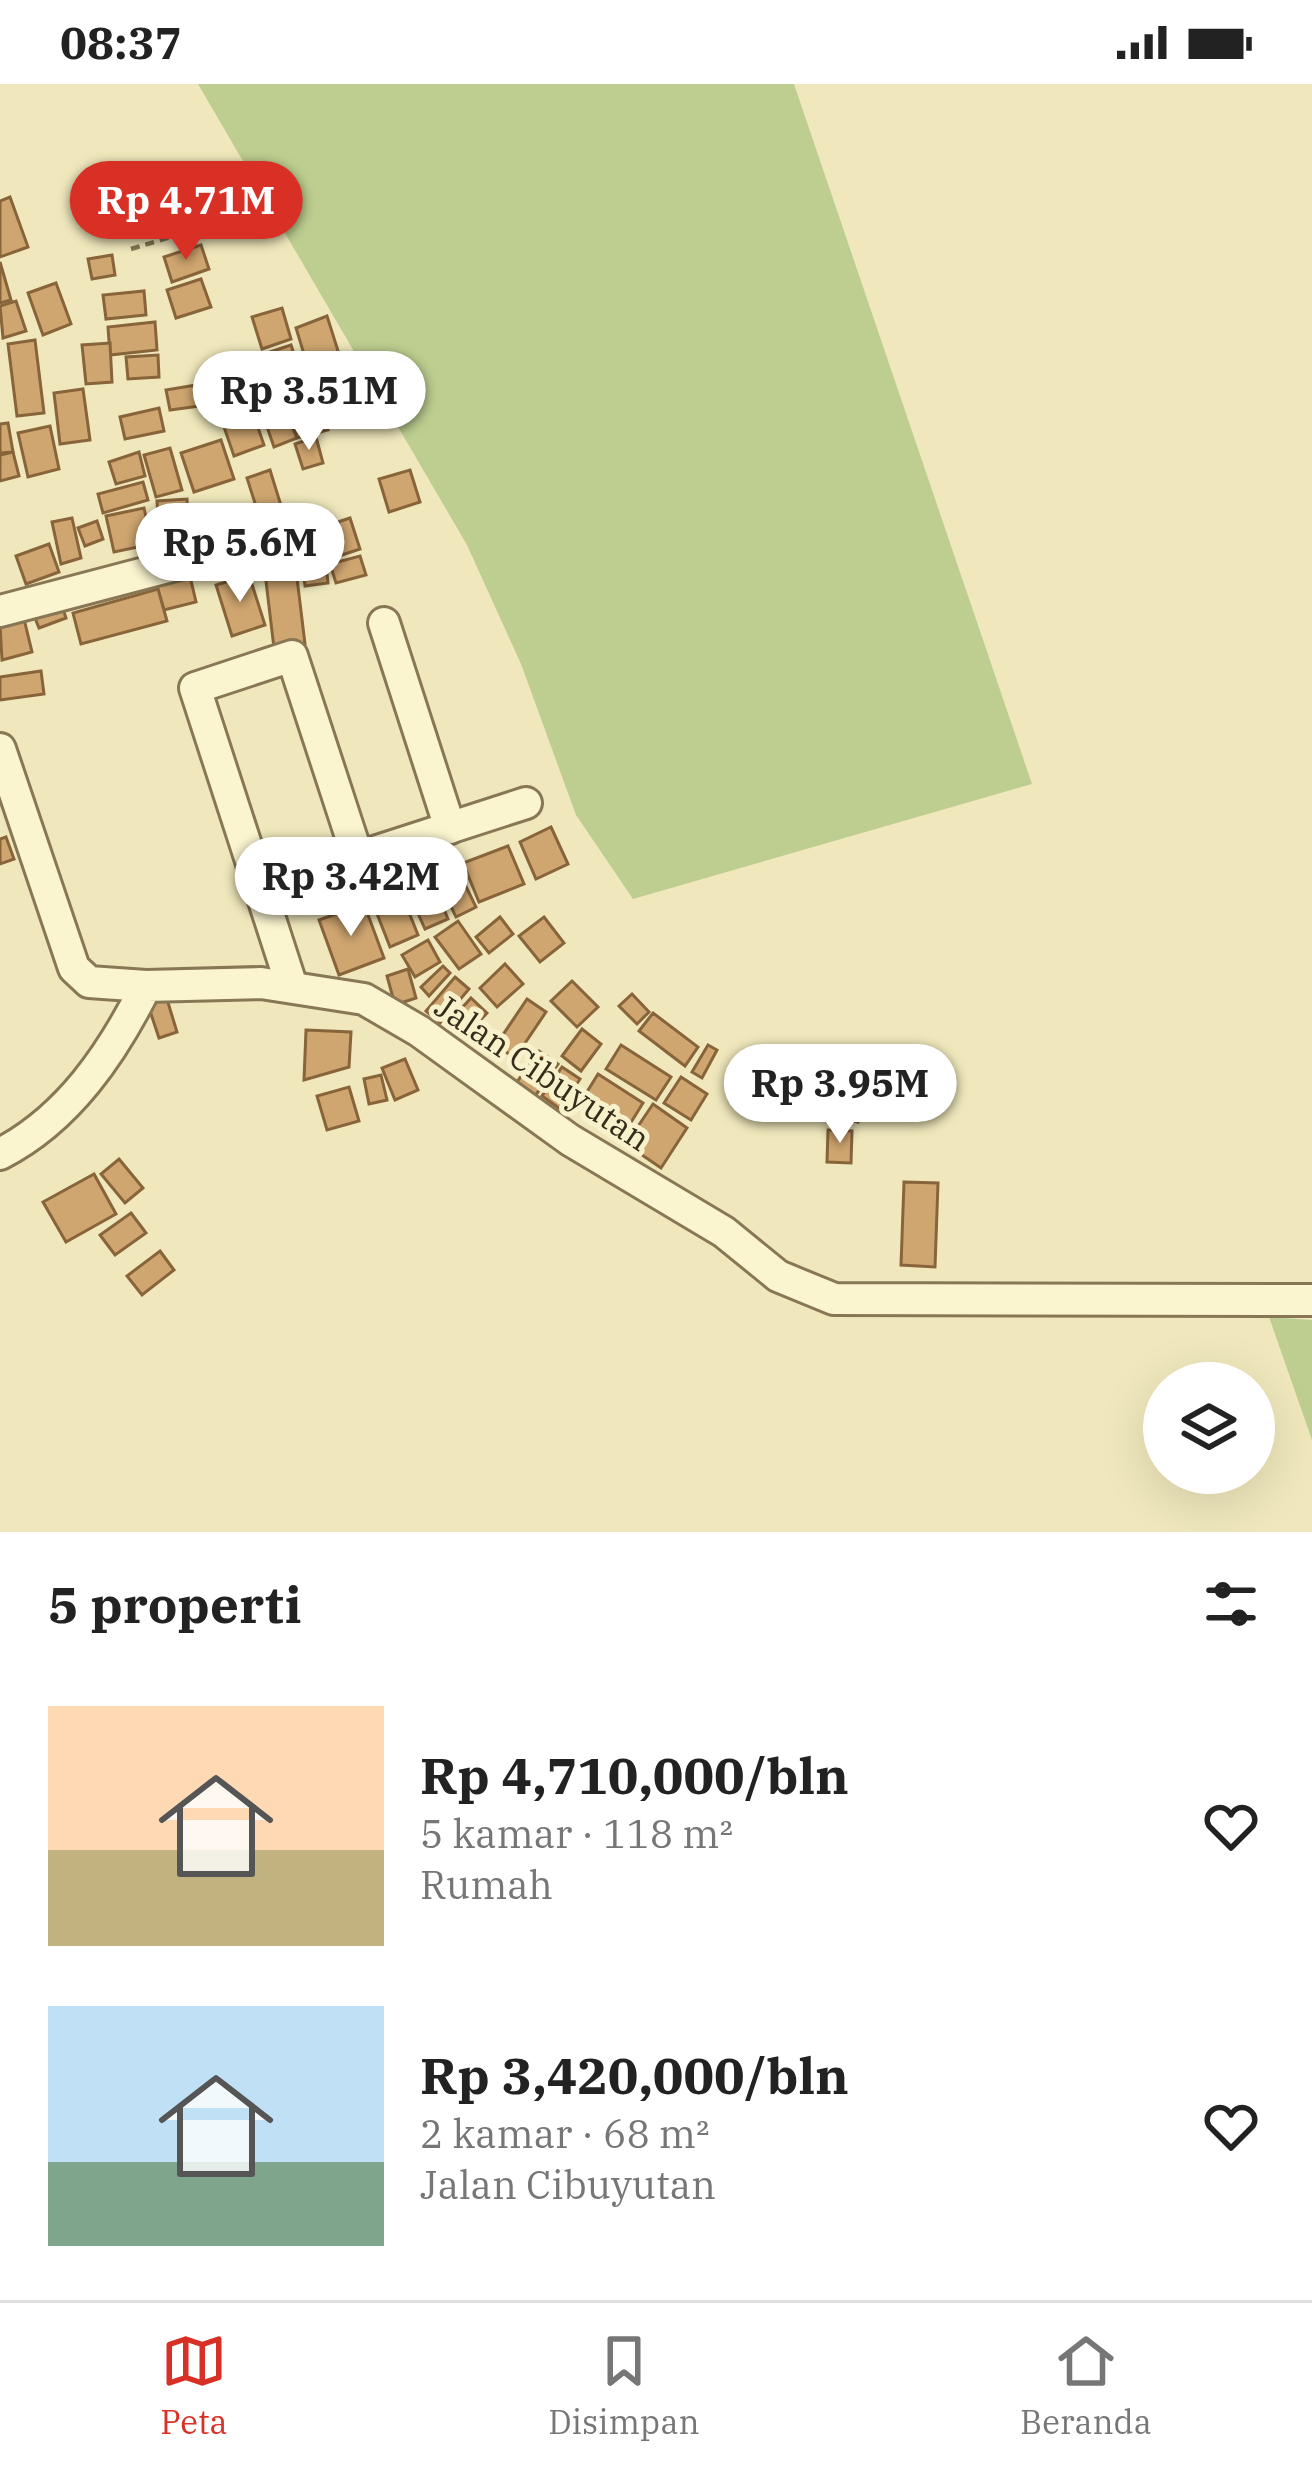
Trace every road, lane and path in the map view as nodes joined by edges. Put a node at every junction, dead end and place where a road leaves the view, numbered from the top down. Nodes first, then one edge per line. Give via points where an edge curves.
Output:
1 (270, 207) dead end
2 (131, 249) dead end
3 (263, 542) dead end
4 (0, 611) edge
5 (384, 623) dead end
6 (0, 749) edge
7 (526, 803) dead end
8 (451, 828) junction
9 (358, 858) junction
10 (260, 889) junction
11 (292, 987) junction
12 (140, 997) junction
13 (0, 1154) edge
14 (1312, 1300) edge

1 - 2 path
3 - 4 street
5 - 8 street
6 - 12 street, Jalan Cibuyutan via 74,968 89,982
7 - 8 street
8 - 9 street
9 - 10 street
9 - 10 street via 292,656 195,688
10 - 11 street
11 - 12 street, Jalan Cibuyutan
11 - 14 street, Jalan Cibuyutan via 364,999 570,1140 724,1232 778,1276 834,1299
12 - 13 street via 68,1106

